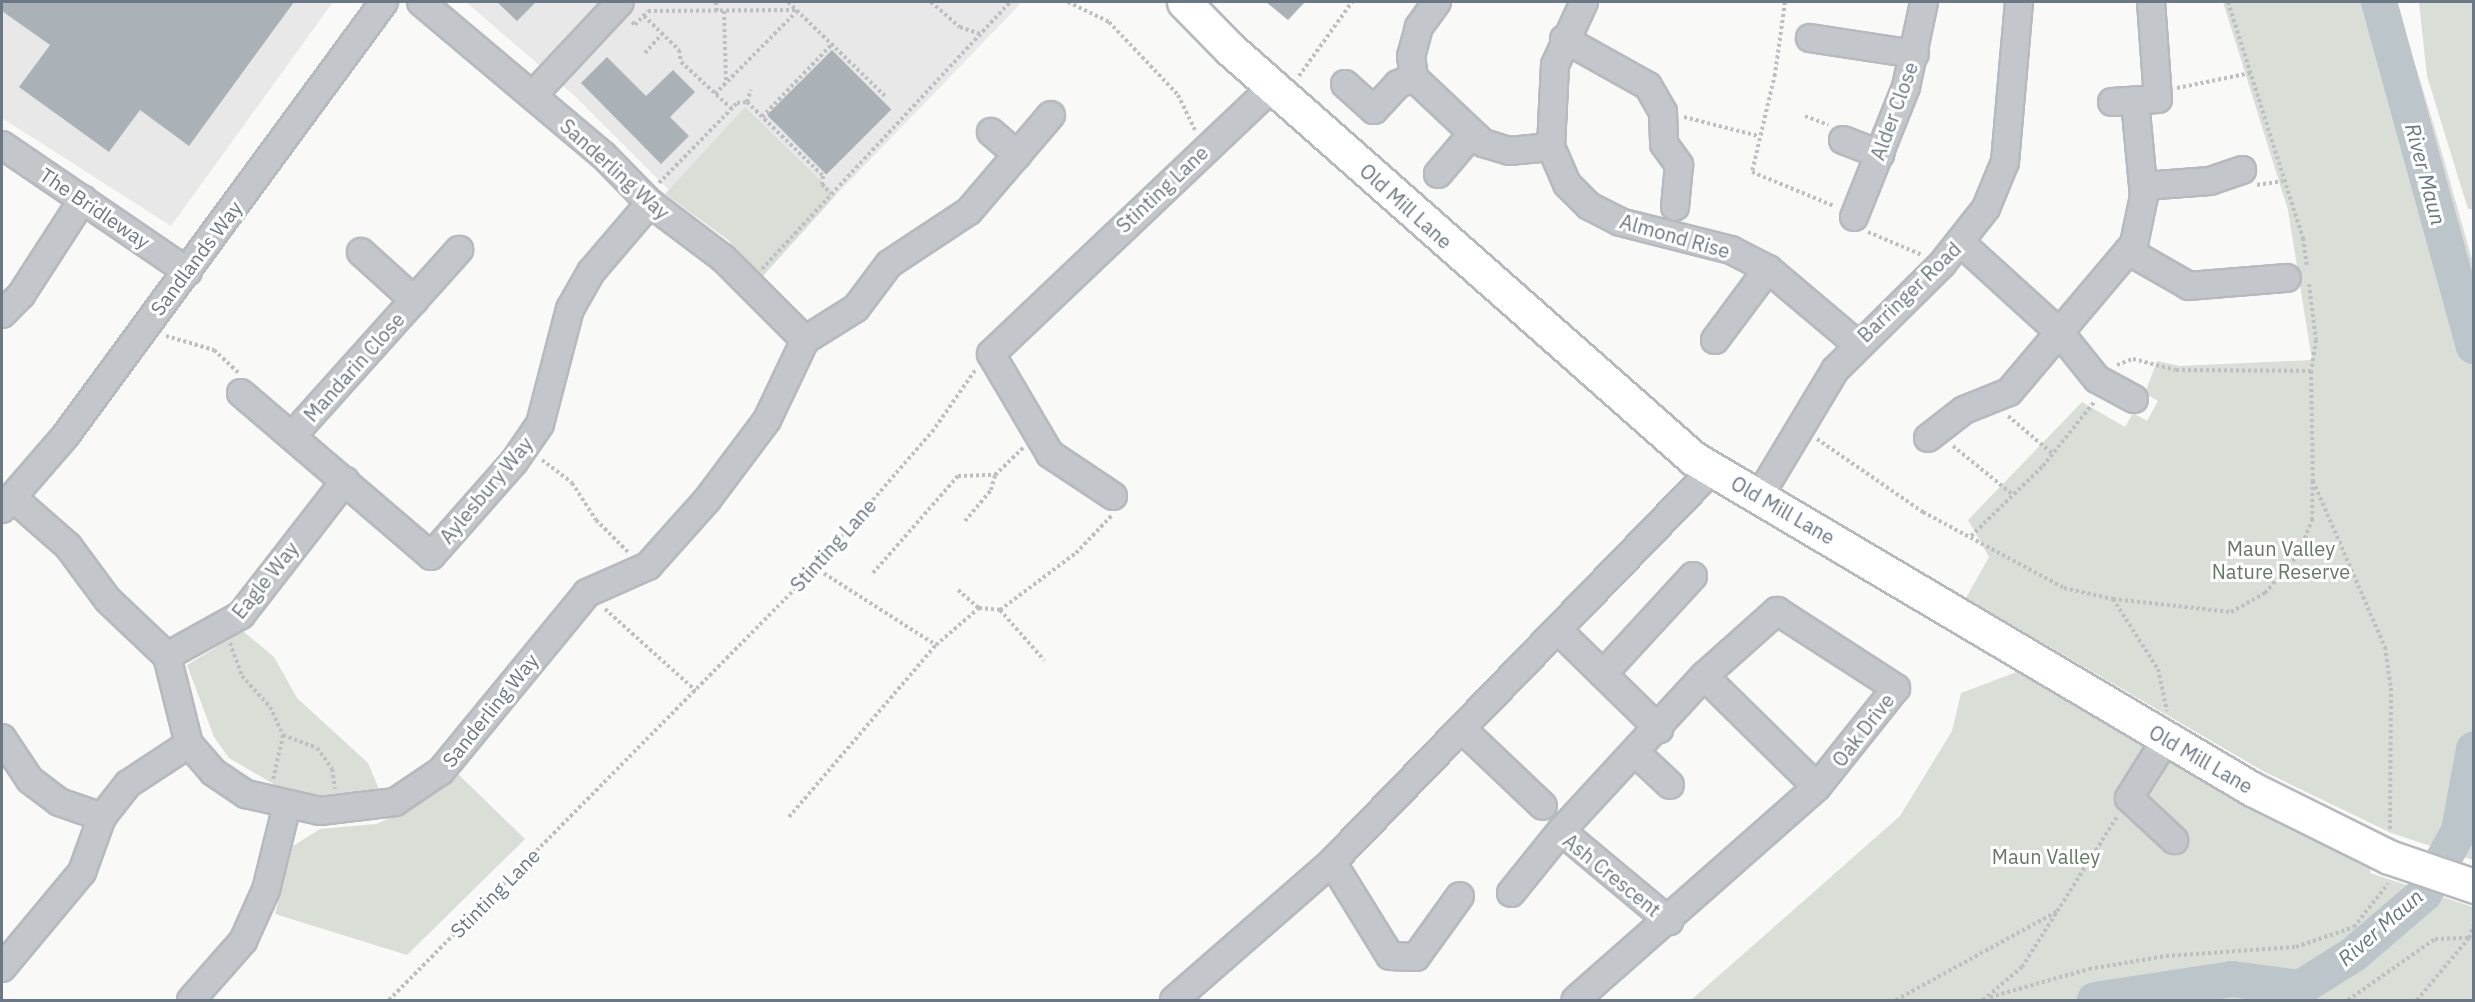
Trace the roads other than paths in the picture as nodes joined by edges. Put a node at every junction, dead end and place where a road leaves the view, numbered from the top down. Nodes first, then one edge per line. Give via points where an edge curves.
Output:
1 (384, 2) edge
2 (422, 2) edge
3 (1184, 2) edge
4 (1437, 2) edge
5 (1584, 2) edge
6 (1924, 2) edge
7 (2019, 2) edge
8 (2151, 2) edge
9 (626, 11) edge
10 (1810, 38) dead end
11 (1564, 39) junction
12 (1915, 54) junction
13 (1414, 78) junction
14 (1345, 84) dead end
15 (1279, 91) junction
16 (533, 95) junction
17 (1051, 115) dead end
18 (991, 132) dead end
19 (1472, 134) junction
20 (1843, 140) dead end
21 (2, 145) edge
22 (1551, 147) junction
23 (1880, 154) junction
24 (1017, 155) junction
25 (2242, 170) dead end
26 (1438, 174) dead end
27 (2144, 186) junction
28 (83, 199) junction
29 (650, 203) junction
30 (1675, 207) dead end
31 (1850, 219) road end
32 (1961, 243) junction
33 (459, 250) dead end
34 (2128, 251) junction
35 (361, 252) dead end
36 (1768, 269) junction
37 (188, 272) junction
38 (2287, 278) dead end
39 (414, 300) junction
40 (2, 314) edge
41 (2060, 333) junction
42 (805, 339) junction
43 (1715, 340) dead end
44 (1856, 343) junction
45 (241, 393) road end
46 (2134, 399) dead end
47 (293, 435) junction
48 (1939, 441) road end
49 (1713, 469) junction
50 (345, 481) junction
51 (1760, 495) junction
52 (1113, 496) road end
53 (7, 503) edge
54 (1693, 576) dead end
55 (1560, 632) junction
56 (167, 656) junction
57 (1603, 674) junction
58 (1704, 676) junction
59 (1659, 729) junction
60 (1463, 730) junction
61 (2, 738) edge
62 (2166, 739) junction
63 (189, 744) junction
64 (1637, 754) junction
65 (1670, 785) dead end
66 (1817, 787) junction
67 (287, 805) junction
68 (1543, 806) dead end
69 (102, 817) junction
70 (1561, 831) junction
71 (2174, 840) dead end
72 (1332, 862) junction
73 (2467, 884) edge
74 (1511, 893) dead end
75 (1460, 896) dead end
76 (1669, 921) junction
77 (2, 968) edge
78 (191, 1000) edge
79 (1174, 1000) edge
80 (1575, 1000) edge

1 - 37 street, Sandlands Way
2 - 16 street, Sanderling Way
3 - 15 main road, Old Mill Lane
4 - 13 street via 1419,27 1411,56
5 - 11 street, Almond Rise
6 - 12 street, Alder Close
7 - 32 street, Barringer Road via 2005,162 1986,208
8 - 27 street via 2135,100
9 - 16 street
10 - 12 street
11 - 22 street, Almond Rise via 1555,65
11 - 30 street via 1648,86 1663,112 1665,144 1679,165
12 - 23 street, Alder Close
13 - 14 street via 1398,84 1374,110
13 - 19 street
15 - 49 main road, Old Mill Lane via 1621,398
15 - 52 street, Stinting Lane via 1204,150 991,354 1050,454
16 - 29 street, Sanderling Way
17 - 24 street
18 - 24 street
19 - 22 street via 1509,151
19 - 26 street
20 - 23 street
21 - 28 street, The Bridleway
22 - 36 street, Almond Rise via 1567,184 1588,206 1620,222 1731,250
23 - 31 street, Alder Close
24 - 42 street via 969,212 889,264 856,308
25 - 27 street via 2210,181
27 - 34 street via 2144,217
28 - 37 street, The Bridleway
28 - 40 street via 21,295
29 - 42 street, Sanderling Way via 748,284
29 - 50 street, Aylesbury Way via 591,272 570,309 540,424 431,556
32 - 41 street
32 - 44 street, Barringer Road
33 - 39 street, Mandarin Close
34 - 38 street via 2189,285
34 - 41 street
35 - 39 street, Mandarin Close
36 - 43 street
36 - 44 street, Almond Rise
37 - 53 street, Sandlands Way
39 - 47 street, Mandarin Close
41 - 46 street via 2097,379
41 - 48 street via 2009,392 1964,410
42 - 67 street, Sanderling Way via 767,420 707,501 648,566 587,593 441,771 395,802 334,811
44 - 51 street, Barringer Road via 1798,426
45 - 47 street, Aylesbury Way
47 - 50 street, Aylesbury Way
49 - 51 main road, Old Mill Lane
49 - 55 street
50 - 56 street, Eagle Way via 241,615 222,630
51 - 62 main road, Old Mill Lane
53 - 56 street via 68,546 108,600
54 - 57 street
55 - 57 street
55 - 60 street
56 - 63 street, Sanderling Way
57 - 59 street
58 - 59 street, Oak Drive
58 - 66 street
58 - 66 street, Oak Drive via 1777,611 1896,688
59 - 64 street, Oak Drive
60 - 68 street
60 - 72 street
61 - 69 street via 30,780 59,802
62 - 71 street via 2124,806
62 - 73 main road, Old Mill Lane via 2252,789
63 - 67 street, Sanderling Way via 213,772 260,798
63 - 69 street via 128,784
64 - 65 street
64 - 70 street, Oak Drive
66 - 76 street, Oak Drive
67 - 78 street via 266,890 243,941
69 - 77 street via 82,872
70 - 74 street, Ash Crescent
70 - 76 street, Ash Crescent
72 - 75 street via 1390,956 1416,957
72 - 79 street
76 - 80 street, Oak Drive

